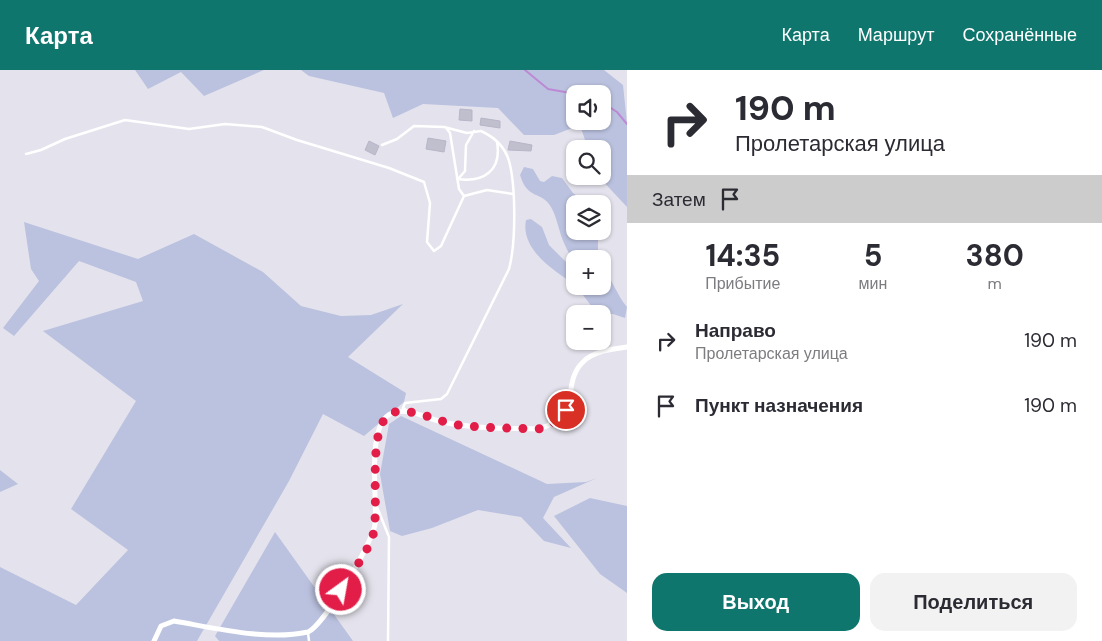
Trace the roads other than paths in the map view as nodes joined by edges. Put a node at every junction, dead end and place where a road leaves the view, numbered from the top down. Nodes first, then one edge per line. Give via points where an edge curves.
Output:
1 (444, 128) junction
2 (475, 130) junction
3 (497, 140) junction
4 (382, 145) dead end
5 (26, 154) dead end
6 (457, 179) junction
7 (512, 194) junction
8 (464, 196) junction
9 (627, 347) edge
10 (407, 412) junction
11 (376, 503) junction
12 (308, 632) junction
13 (154, 641) edge
14 (308, 641) edge
15 (388, 641) edge

1 - 2 lane via 467,133
1 - 4 lane via 414,126 397,140
1 - 6 lane via 450,133
2 - 3 lane
2 - 6 lane via 466,145 465,171
3 - 6 lane via 497,159 488,174 470,181
3 - 7 lane via 509,160
5 - 8 lane via 125,120 189,128 225,124 262,127 424,182 430,202 428,242 434,251 441,246
6 - 8 lane
7 - 8 lane via 486,190
7 - 10 lane via 512,258 483,321 446,394 436,400 405,403 403,408
9 - 10 street via 599,353 581,363 566,410 549,426 538,429 457,425
10 - 11 street via 394,412 380,426
11 - 12 street via 372,538 331,605
11 - 15 lane via 389,537
12 - 13 street via 264,638 174,621 161,626
12 - 14 lane

